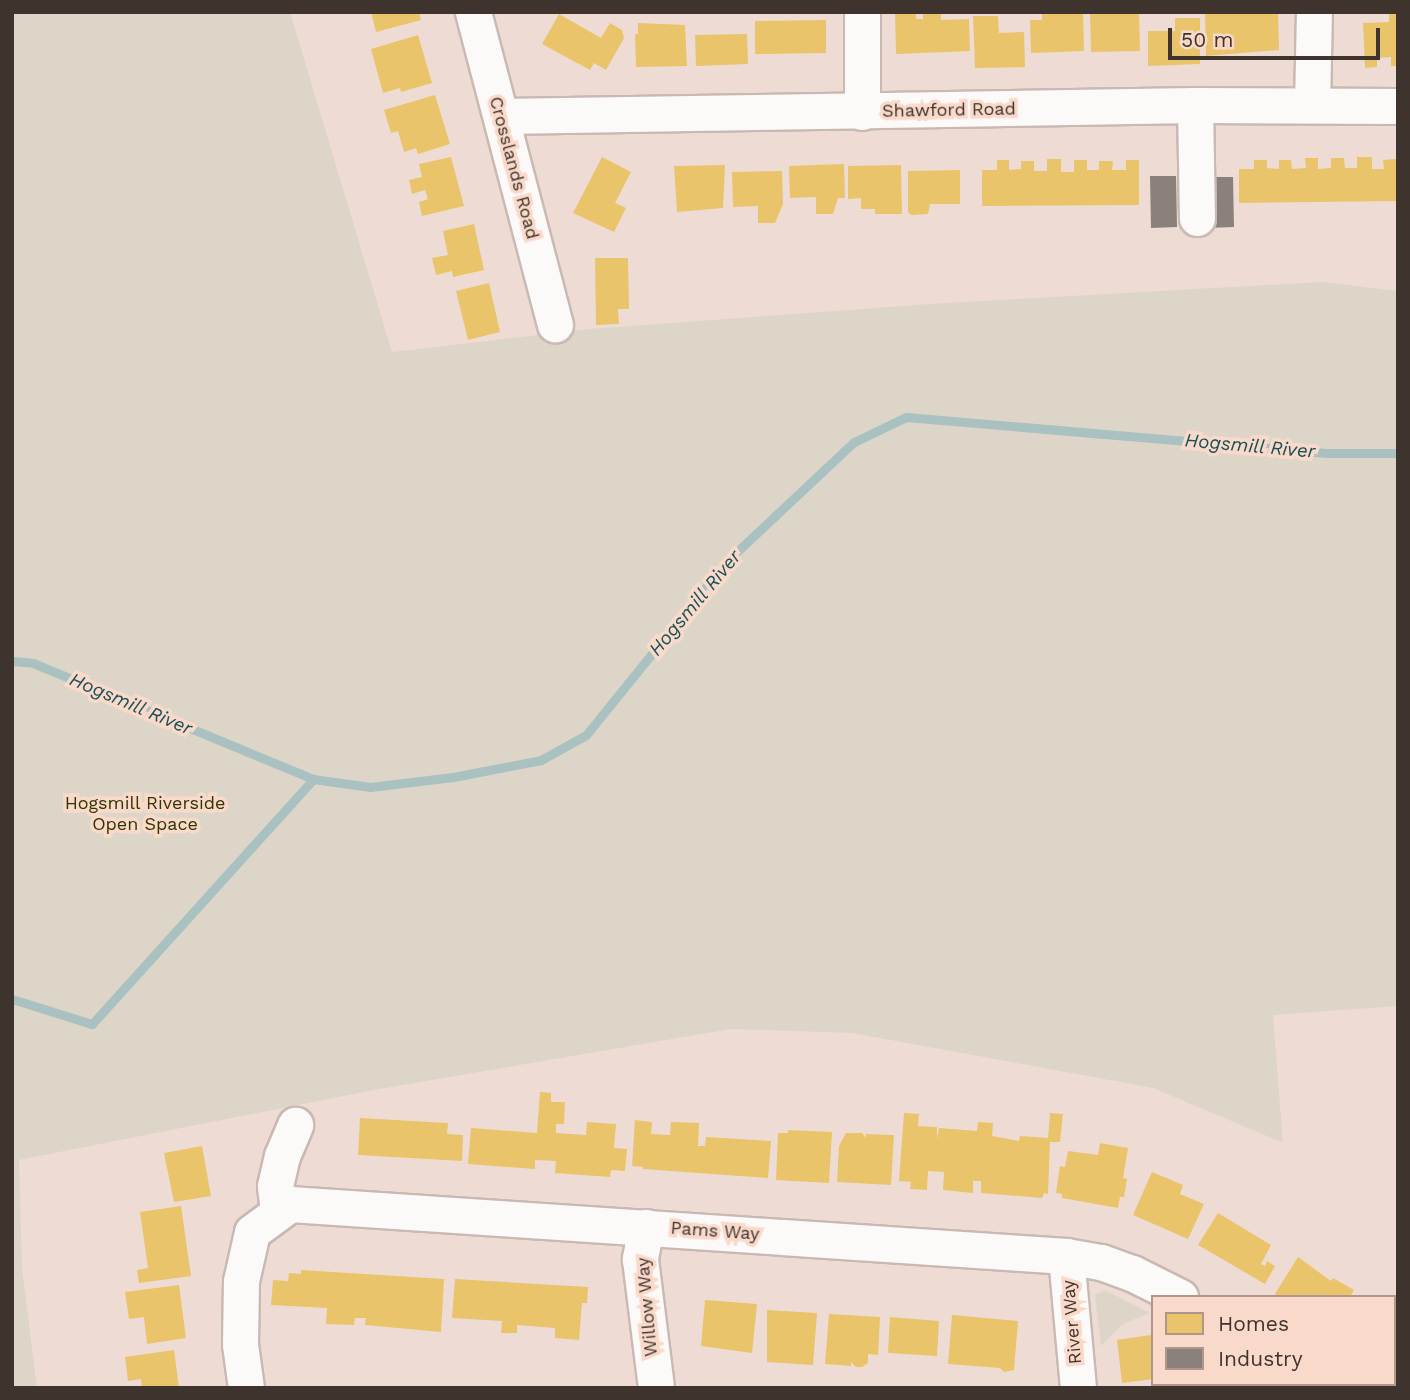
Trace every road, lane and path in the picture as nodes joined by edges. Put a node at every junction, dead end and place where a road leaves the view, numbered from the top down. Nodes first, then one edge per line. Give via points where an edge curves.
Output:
1 (473, 12) edge
2 (862, 12) edge
3 (1314, 12) edge
4 (1195, 105) junction
5 (1312, 105) junction
6 (1398, 106) edge
7 (862, 112) junction
8 (501, 116) junction
9 (1197, 218) dead end
10 (555, 324) dead end
11 (295, 1125) dead end
12 (265, 1222) junction
13 (646, 1227) junction
14 (1066, 1256) junction
15 (1176, 1295) edge
16 (246, 1388) edge
17 (656, 1388) edge
18 (1078, 1388) edge

1 - 8 street, Crosslands Road
2 - 7 street
3 - 5 street
4 - 5 street, Shawford Road
4 - 7 street, Shawford Road
4 - 9 street
5 - 6 street, Shawford Road
7 - 8 street, Shawford Road
8 - 10 street, Crosslands Road
11 - 12 street
12 - 13 street, Pams Way via 290,1204 316,1203
12 - 16 street via 242,1281 240,1344
13 - 14 street, Pams Way
13 - 17 street, Willow Way via 640,1259
14 - 15 street, Pams Way via 1101,1262
14 - 18 street, River Way

